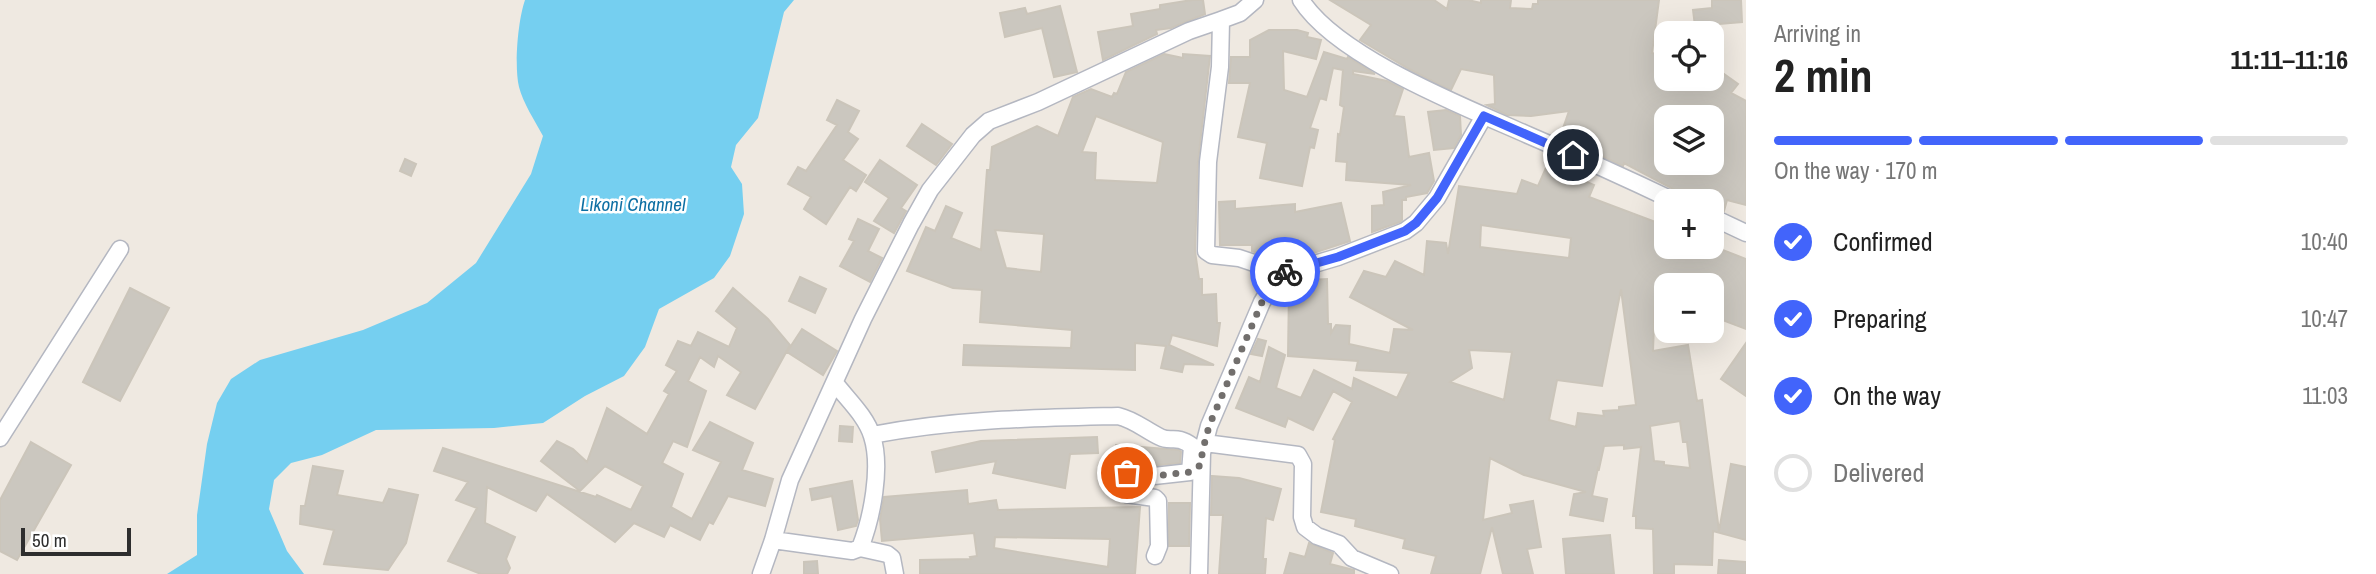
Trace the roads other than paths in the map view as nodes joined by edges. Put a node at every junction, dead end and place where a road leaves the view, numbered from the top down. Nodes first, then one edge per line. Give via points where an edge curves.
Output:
1 (1255, 0) edge
2 (1301, 0) edge
3 (1221, 20) junction
4 (1484, 116) junction
5 (1654, 192) edge
6 (1724, 222) edge
7 (1746, 232) edge
8 (120, 249) dead end
9 (1284, 272) junction
10 (835, 383) junction
11 (872, 435) junction
12 (0, 439) edge
13 (1205, 443) junction
14 (1196, 468) junction
15 (773, 540) junction
16 (860, 548) junction
17 (1155, 556) dead end
18 (761, 574) edge
19 (895, 574) edge
20 (1199, 574) edge
21 (1390, 574) edge

1 - 3 street via 1240,13
2 - 4 street via 1323,26 1366,56
3 - 9 street via 1208,162 1206,251
3 - 10 street via 981,127 930,190
4 - 5 street
4 - 9 street via 1437,198 1416,223 1338,257
6 - 7 street
8 - 12 street
9 - 13 street via 1262,302
10 - 11 street
10 - 15 street via 790,480
11 - 14 street via 994,419 1118,416 1163,439 1181,438 1192,446
11 - 16 street via 876,466
13 - 14 street
13 - 21 street via 1298,455 1303,464 1305,527 1339,544 1352,558
14 - 17 street via 1136,478 1116,473 1126,494 1158,501
14 - 20 street
15 - 16 street via 852,551
15 - 18 street
16 - 19 street via 887,554

